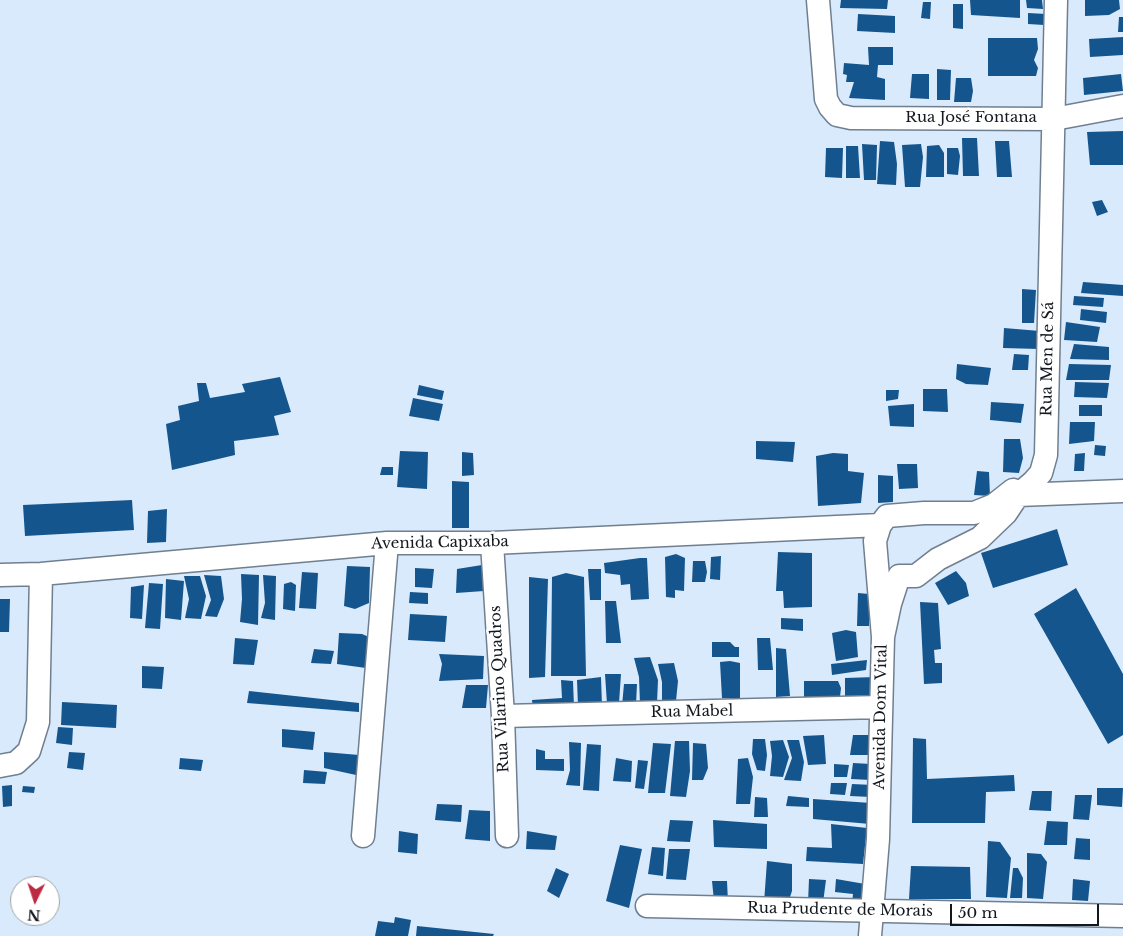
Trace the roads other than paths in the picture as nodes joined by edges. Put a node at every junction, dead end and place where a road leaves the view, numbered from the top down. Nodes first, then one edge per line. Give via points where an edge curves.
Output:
1 (818, 0) edge
2 (1056, 0) edge
3 (1123, 106) edge
4 (1054, 119) junction
5 (1046, 455) junction
6 (1123, 491) edge
7 (1018, 495) junction
8 (880, 525) junction
9 (388, 543) junction
10 (492, 543) junction
11 (0, 574) edge
12 (41, 574) junction
13 (883, 638) junction
14 (881, 707) junction
15 (504, 716) junction
16 (0, 766) edge
17 (364, 836) dead end
18 (507, 836) dead end
19 (647, 906) dead end
20 (872, 910) junction
21 (1123, 916) edge
22 (870, 936) edge

1 - 4 street, Rua José Fontana via 826,99 837,115 850,118
2 - 4 street, Rua Men de Sá
3 - 4 street, Rua José Fontana
4 - 5 street, Rua Men de Sá
5 - 7 street, Rua Men de Sá via 1041,473
5 - 8 street via 1029,477 994,505 974,513 924,512 887,516
6 - 7 street
7 - 13 street, Rua Men de Sá via 1006,513 980,538 938,559 916,576 899,576
8 - 10 street, Avenida Capixaba
8 - 13 street, Avenida Dom Vital via 875,540
9 - 10 street, Avenida Capixaba
9 - 12 street, Avenida Capixaba
9 - 17 street
10 - 15 street, Rua Vilarino Quadros
11 - 12 street, Avenida Capixaba
12 - 16 street via 38,722 29,750 16,763
13 - 14 street, Avenida Dom Vital
14 - 15 street, Rua Mabel
14 - 20 street, Avenida Dom Vital via 878,839
15 - 18 street, Rua Vilarino Quadros
19 - 20 street, Rua Prudente de Morais
20 - 21 street, Rua Prudente de Morais
20 - 22 street, Avenida Dom Vital

